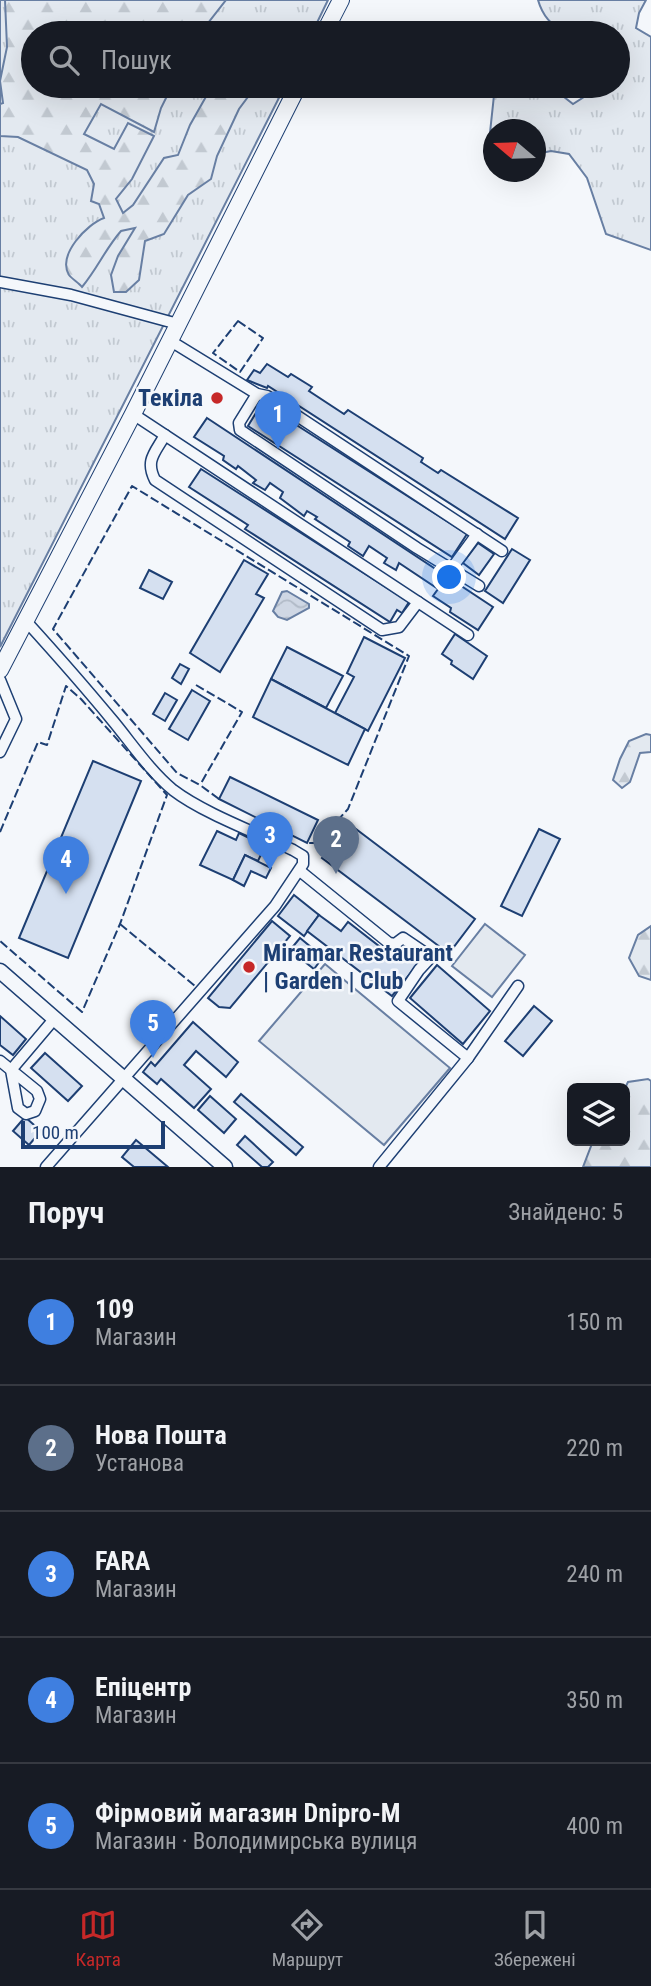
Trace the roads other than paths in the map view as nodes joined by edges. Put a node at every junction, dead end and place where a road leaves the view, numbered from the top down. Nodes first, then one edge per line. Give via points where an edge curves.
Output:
1 (341, 0) edge
2 (330, 21) edge
3 (292, 98) edge
4 (0, 282) edge
5 (178, 324) junction
6 (169, 340) junction
7 (257, 394) junction
8 (133, 414) junction
9 (166, 435) junction
10 (477, 534) junction
11 (502, 551) dead end
12 (452, 569) junction
13 (479, 586) dead end
14 (418, 602) junction
15 (25, 620) junction
16 (468, 635) dead end
17 (0, 670) edge
18 (0, 680) edge
19 (0, 752) edge
20 (300, 871) junction
21 (0, 971) edge
22 (518, 986) dead end
23 (55, 1018) junction
24 (468, 1058) junction
25 (0, 1060) edge
26 (124, 1080) junction
27 (46, 1167) edge
28 (225, 1167) edge
29 (379, 1167) edge

1 - 2 highway
3 - 5 highway
4 - 5 street via 71,295
5 - 6 highway
6 - 7 street
6 - 8 highway
7 - 10 street via 267,396
7 - 12 street via 239,423 240,430
8 - 9 street
8 - 15 highway
9 - 14 street
9 - 14 street via 149,468 165,487 382,630 399,627
10 - 11 street
10 - 12 street
12 - 13 street
14 - 16 street
15 - 17 highway
15 - 20 street via 174,790 303,856
18 - 19 street via 16,719
20 - 24 street via 389,943 403,938 431,957 398,1000
20 - 26 street
21 - 23 main road
22 - 24 street
23 - 25 street via 11,1070
23 - 26 main road
24 - 29 street
26 - 27 street
26 - 28 main road

